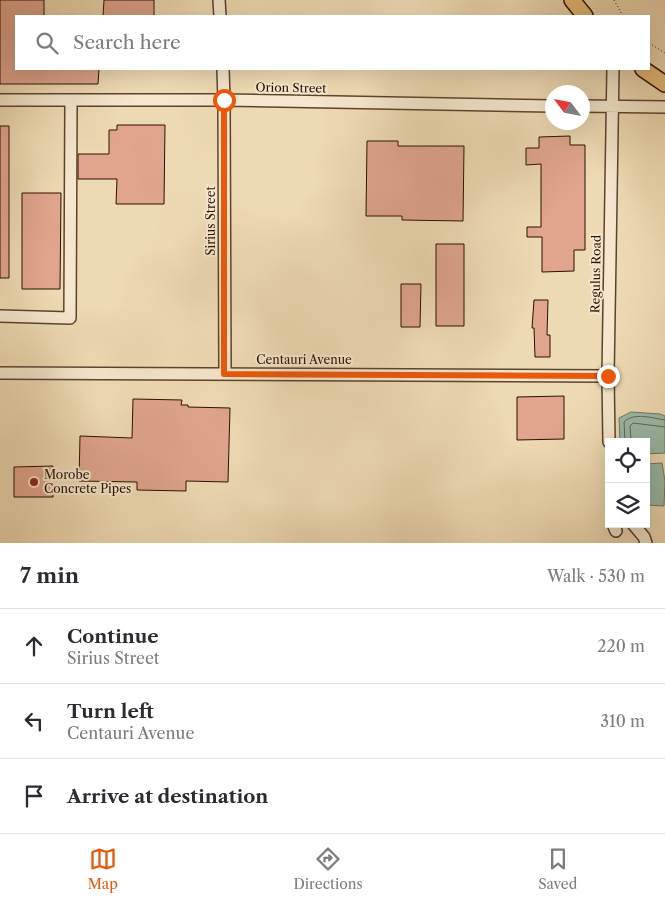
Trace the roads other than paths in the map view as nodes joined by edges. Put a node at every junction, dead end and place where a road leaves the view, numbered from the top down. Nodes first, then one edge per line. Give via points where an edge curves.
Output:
1 (220, 0) edge
2 (572, 0) edge
3 (220, 15) edge
4 (584, 15) edge
5 (223, 70) edge
6 (613, 70) edge
7 (644, 70) edge
8 (665, 84) edge
9 (0, 100) edge
10 (71, 100) junction
11 (224, 100) junction
12 (545, 106) edge
13 (590, 106) edge
14 (613, 106) junction
15 (665, 107) edge
16 (0, 316) edge
17 (0, 373) edge
18 (224, 374) junction
19 (608, 376) junction
20 (609, 438) edge
21 (636, 528) edge
22 (646, 543) edge

1 - 3 street
2 - 4 main road
5 - 11 street, Sirius Street
6 - 14 street, Regulus Road
7 - 8 main road
9 - 10 street, Orion Street
10 - 11 street, Orion Street
10 - 16 street via 70,318
11 - 12 street, Orion Street
11 - 18 street, Sirius Street
13 - 14 street
14 - 15 street
14 - 19 street, Regulus Road
17 - 18 street, Centauri Avenue
18 - 19 street, Centauri Avenue
19 - 20 street, Regulus Road
21 - 22 street

